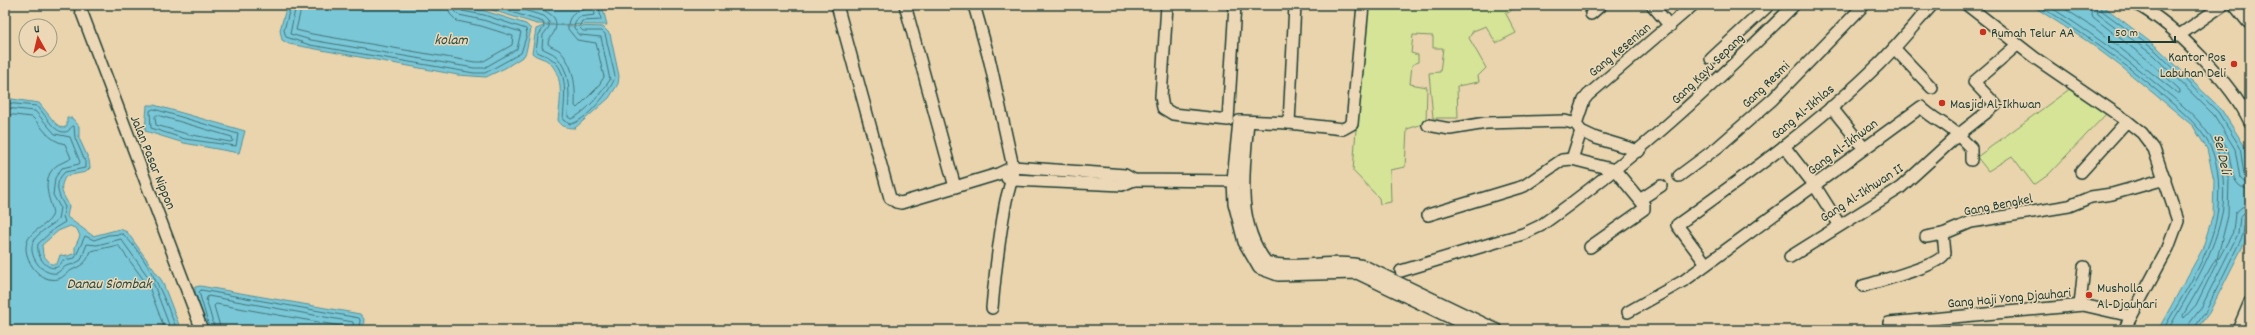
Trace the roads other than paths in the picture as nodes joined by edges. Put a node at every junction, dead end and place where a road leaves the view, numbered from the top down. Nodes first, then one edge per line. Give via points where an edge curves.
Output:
1 (79, 5) edge
2 (837, 5) edge
3 (906, 5) edge
4 (974, 5) edge
5 (1167, 5) edge
6 (1235, 5) edge
7 (1295, 5) edge
8 (1363, 5) edge
9 (1601, 5) edge
10 (1652, 5) edge
11 (1693, 5) edge
12 (1769, 5) edge
13 (1794, 5) edge
14 (1864, 5) edge
15 (1932, 5) edge
16 (1967, 5) edge
17 (2138, 5) edge
18 (2224, 5) edge
19 (2238, 5) edge
20 (1591, 14) dead end
21 (2250, 20) edge
22 (1670, 26) junction
23 (2178, 36) junction
24 (2017, 45) junction
25 (1894, 48) junction
26 (1710, 59) dead end
27 (1932, 88) dead end
28 (1831, 107) junction
29 (1238, 121) junction
30 (2127, 121) junction
31 (2250, 122) edge
32 (1289, 123) junction
33 (1428, 125) dead end
34 (1579, 127) junction
35 (1958, 135) junction
36 (1784, 146) junction
37 (1864, 148) junction
38 (1639, 151) junction
39 (1572, 158) junction
40 (1971, 160) dead end
41 (1013, 167) junction
42 (1035, 168) junction
43 (1616, 170) junction
44 (2081, 172) dead end
45 (998, 174) junction
46 (1679, 176) dead end
47 (2165, 179) junction
48 (1013, 180) junction
49 (1134, 180) junction
50 (1035, 181) junction
51 (1238, 181) junction
52 (1661, 186) dead end
53 (1815, 186) junction
54 (955, 187) junction
55 (1641, 199) junction
56 (1428, 216) dead end
57 (1839, 224) junction
58 (1943, 234) junction
59 (1926, 237) dead end
60 (1590, 247) dead end
61 (1790, 257) dead end
62 (1706, 264) junction
63 (2084, 268) dead end
64 (1363, 270) junction
65 (1401, 270) dead end
66 (1863, 286) dead end
67 (2250, 302) edge
68 (2080, 305) junction
69 (992, 308) dead end
70 (1628, 312) dead end
71 (2131, 316) junction
72 (1889, 324) dead end
73 (202, 330) edge
74 (1476, 330) edge
75 (1497, 330) edge
76 (2124, 330) edge
77 (2238, 330) edge

1 - 73 street, Jalan Pasar Nippon
2 - 54 street via 890,198 901,203
3 - 54 street
4 - 41 street via 990,62
5 - 29 street via 1161,97 1163,108 1173,114
6 - 29 street
7 - 32 street
8 - 32 street via 1352,124 1343,129
9 - 20 street
10 - 22 street
11 - 22 street, Gang Kesenian
12 - 26 street
13 - 38 street, Gang Kayu Sepang
14 - 46 street, Gang Resmi via 1773,99 1718,147
15 - 25 street, Gang Al-Ikhlas
16 - 24 street
17 - 23 street
18 - 23 street
19 - 21 highway
22 - 34 street, Gang Kesenian via 1588,95 1584,100
23 - 31 street via 2204,60
24 - 30 street
24 - 35 street via 1974,82 1996,105
25 - 27 street
25 - 28 street, Gang Al-Ikhlas
28 - 36 street, Gang Al-Ikhlas
28 - 37 street
29 - 32 street
29 - 51 street
30 - 44 street
30 - 47 street via 2142,133 2154,149
33 - 34 street via 1450,129 1486,123 1564,121
34 - 38 street via 1612,144
34 - 39 street, Gang Kesenian
35 - 37 street, Gang Al-Ikhwan via 1921,107
35 - 40 street via 1971,148
35 - 57 street, Gang Al-Ikhwan II via 1900,188
36 - 53 street
36 - 62 street, Gang Al-Ikhlas via 1677,225
37 - 53 street, Gang Al-Ikhwan
38 - 43 street, Gang Kayu Sepang
39 - 43 street
39 - 56 street via 1562,160 1524,186
41 - 42 street
41 - 45 street
41 - 48 street
42 - 49 street via 1125,175
42 - 50 street
43 - 55 street
43 - 65 street, Gang Kayu Sepang via 1540,226 1523,234
45 - 48 street
45 - 54 street
47 - 58 street, Gang Bengkel via 2112,194 2091,197 2073,205 1971,222
47 - 71 street via 2178,221 2168,248
48 - 50 street
48 - 69 street via 1006,199 1000,232
49 - 50 street via 1122,185
49 - 51 street
51 - 64 street via 1256,256 1276,265 1350,264
52 - 55 street
53 - 57 street
53 - 62 street, Gang Al-Ikhwan
55 - 60 street via 1644,209
57 - 61 street, Gang Al-Ikhwan II
58 - 59 street, Gang Bengkel
58 - 66 street via 1946,253 1941,259
62 - 70 street, Gang Al-Ikhwan via 1685,280
63 - 68 street
64 - 74 street
64 - 75 street
67 - 77 street
68 - 71 street, Gang Haji Yong Djauhari
68 - 72 street, Gang Haji Yong Djauhari
71 - 76 street

